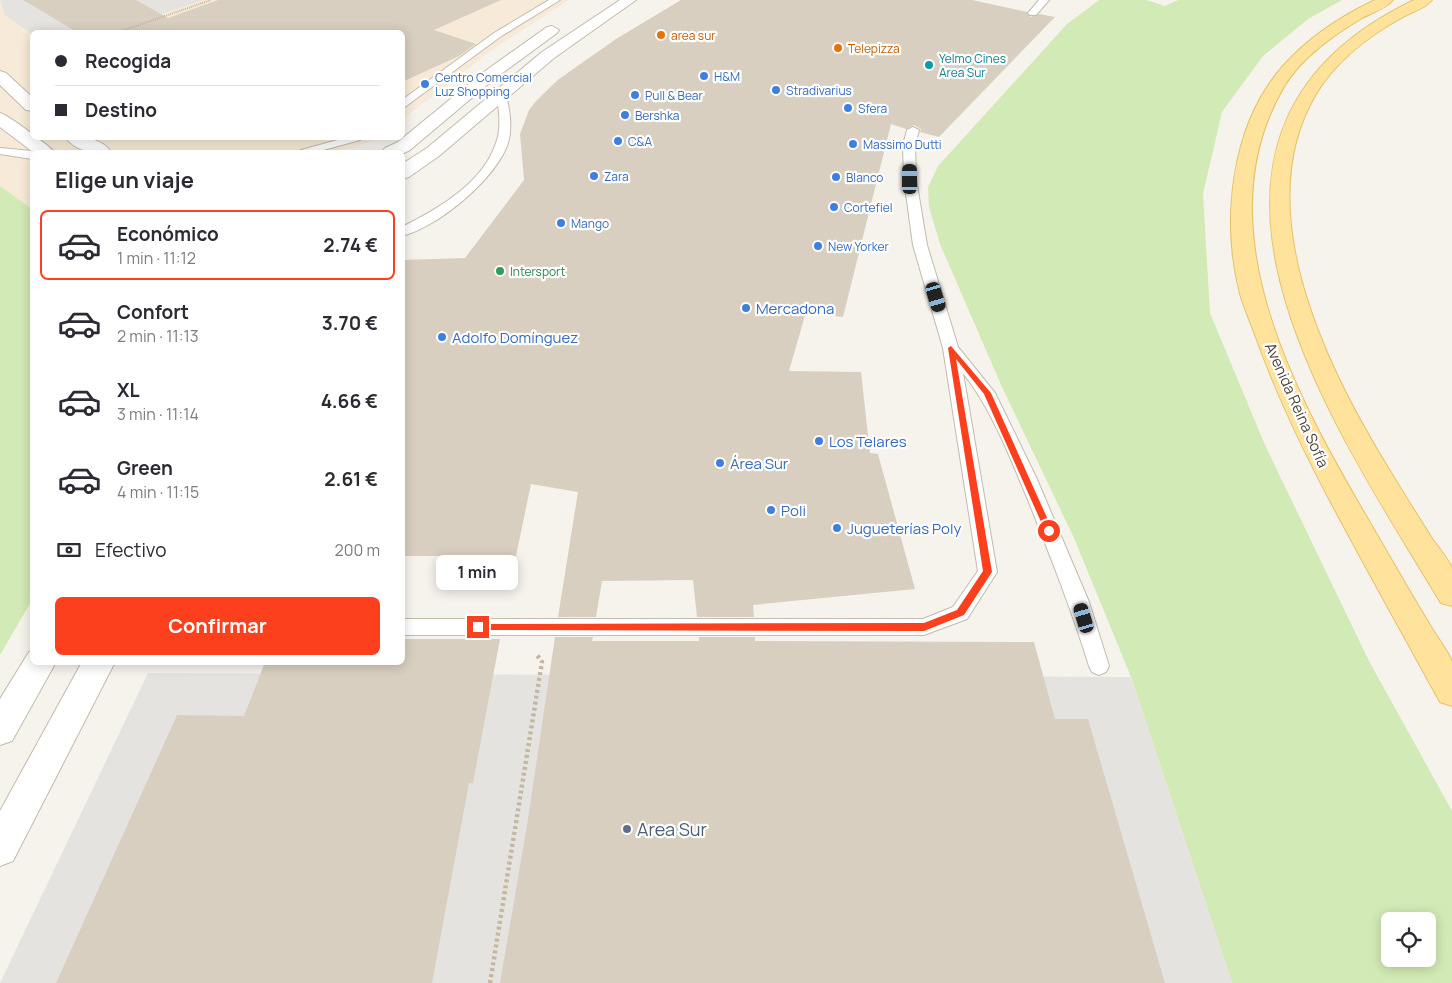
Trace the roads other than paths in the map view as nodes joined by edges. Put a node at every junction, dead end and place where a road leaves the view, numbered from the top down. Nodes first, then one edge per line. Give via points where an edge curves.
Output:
1 (555, 0) edge
2 (629, 0) edge
3 (1044, 0) edge
4 (1386, 0) edge
5 (1425, 0) edge
6 (1033, 13) dead end
7 (566, 21) dead end
8 (0, 76) edge
9 (501, 93) junction
10 (30, 104) edge
11 (405, 104) edge
12 (0, 118) edge
13 (913, 130) dead end
14 (79, 140) edge
15 (349, 140) edge
16 (0, 150) edge
17 (42, 150) edge
18 (98, 150) edge
19 (312, 150) edge
20 (395, 150) edge
21 (30, 155) edge
22 (405, 171) edge
23 (405, 230) edge
24 (951, 348) junction
25 (1452, 594) edge
26 (405, 627) edge
27 (38, 665) edge
28 (97, 665) edge
29 (1099, 666) dead end
30 (1452, 692) edge
31 (0, 730) edge
32 (0, 848) edge

1 - 11 lane via 497,35
2 - 9 street via 575,36
3 - 6 lane
4 - 30 main road, Avenida Reina Sofía via 1347,20 1311,48 1279,82 1256,124 1246,168 1241,224 1251,293 1276,366 1314,449
5 - 25 main road via 1374,26 1340,55 1310,88 1289,130 1280,173 1282,230 1294,298 1321,366 1363,451
7 - 20 street
8 - 10 street
9 - 22 street via 433,152
9 - 23 lane via 505,122 497,156 462,195
12 - 17 street
13 - 24 lane via 909,145 910,179 920,245
14 - 18 street
15 - 19 lane
16 - 21 lane
24 - 26 lane via 988,572 960,613 924,627
24 - 29 lane via 987,393 1027,477 1079,602
27 - 31 street
28 - 32 street

